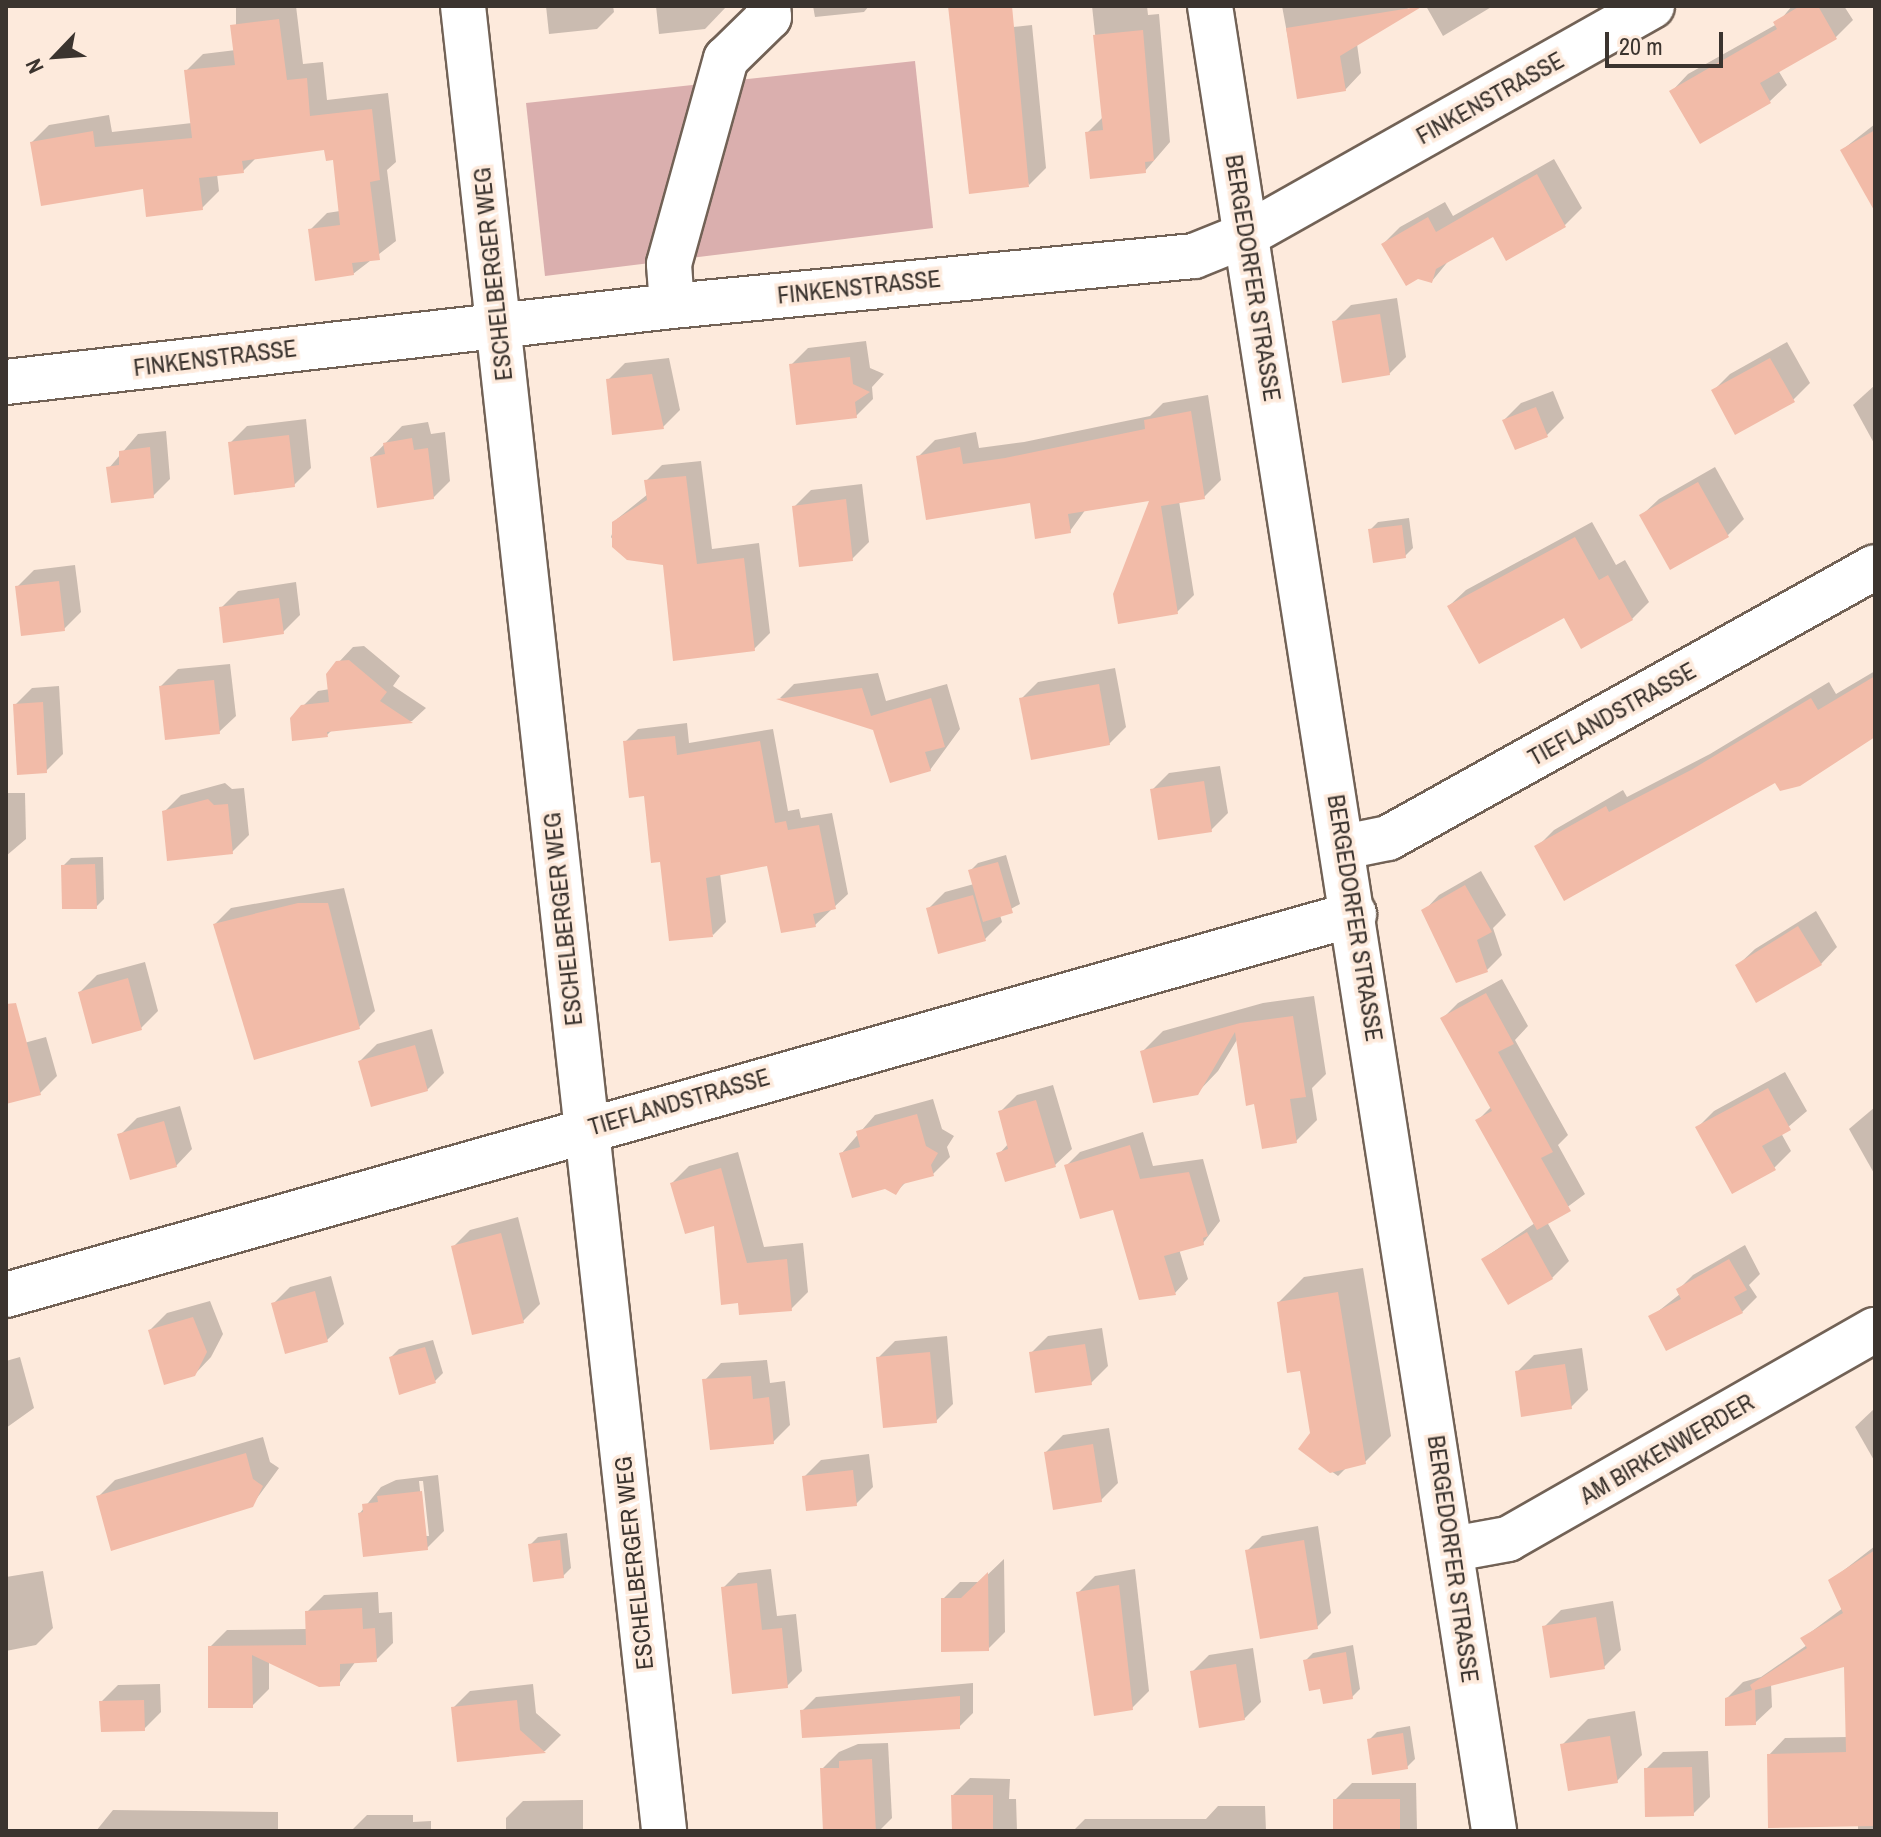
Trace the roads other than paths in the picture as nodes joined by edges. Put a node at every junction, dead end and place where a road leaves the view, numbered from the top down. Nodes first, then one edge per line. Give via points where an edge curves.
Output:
1 (463, 6) edge
2 (768, 6) edge
3 (1210, 6) edge
4 (1652, 6) edge
5 (1246, 235) junction
6 (672, 306) junction
7 (499, 325) junction
8 (6, 382) edge
9 (1875, 567) edge
10 (1344, 847) junction
11 (1354, 914) junction
12 (585, 1129) junction
13 (6, 1295) edge
14 (1875, 1330) edge
15 (1453, 1549) junction
16 (664, 1831) edge
17 (1494, 1831) edge

1 - 7 street, ESCHELBERGER WEG
2 - 6 street via 769,17 726,59 669,264
3 - 5 street, BERGEDORFER STRASSE
4 - 5 street, FINKENSTRASSE
5 - 6 street, FINKENSTRASSE via 1194,256
5 - 10 street, BERGEDORFER STRASSE
6 - 7 street, FINKENSTRASSE
7 - 8 street, FINKENSTRASSE
7 - 12 street, ESCHELBERGER WEG
9 - 10 street, TIEFLANDSTRASSE via 1388,838
10 - 11 street, BERGEDORFER STRASSE
11 - 12 street, TIEFLANDSTRASSE
11 - 15 street, BERGEDORFER STRASSE
12 - 13 street, TIEFLANDSTRASSE
12 - 16 street, ESCHELBERGER WEG
14 - 15 street, AM BIRKENWERDER via 1508,1539
15 - 17 street, BERGEDORFER STRASSE

